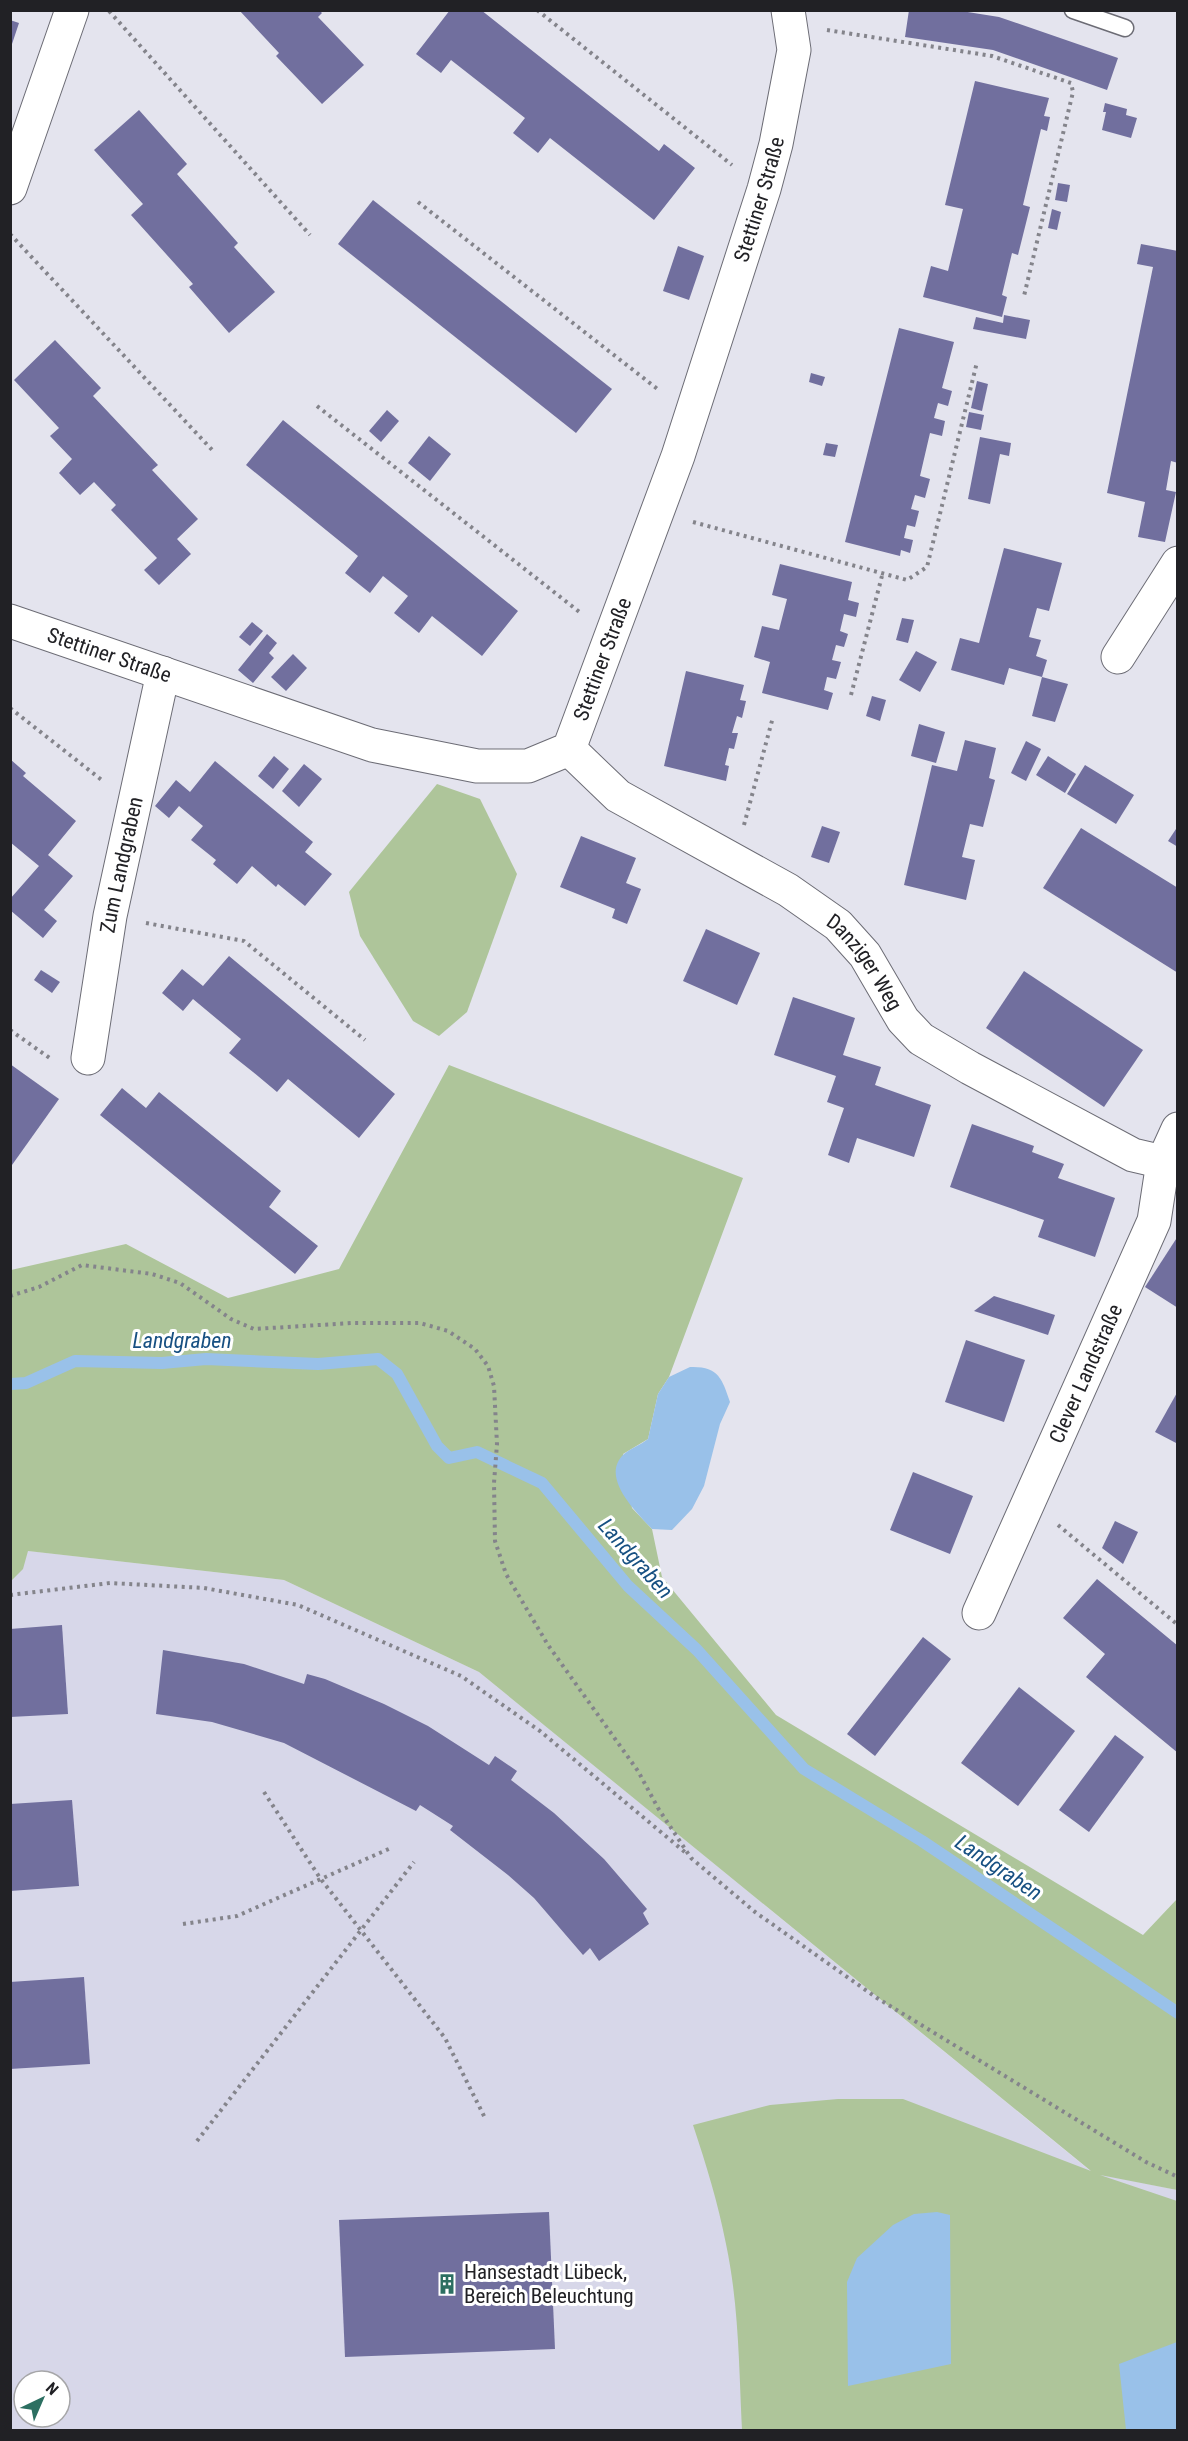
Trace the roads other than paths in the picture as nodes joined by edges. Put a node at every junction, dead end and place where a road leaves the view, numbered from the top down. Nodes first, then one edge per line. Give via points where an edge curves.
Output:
1 (72, 10) edge
2 (1073, 10) edge
3 (789, 18) edge
4 (1125, 28) dead end
5 (10, 188) edge
6 (1178, 563) edge
7 (10, 621) edge
8 (1118, 657) dead end
9 (163, 672) junction
10 (569, 749) junction
11 (72, 1061) road end
12 (1178, 1128) edge
13 (1163, 1162) junction
14 (979, 1613) dead end

1 - 5 street
2 - 4 lane
3 - 10 street, Stettiner Straße via 794,50 764,189 691,416
6 - 8 street
7 - 9 street, Stettiner Straße
9 - 10 street, Stettiner Straße via 372,745 477,766 528,766
9 - 11 street, Zum Landgraben via 110,916
10 - 13 street, Danziger Weg via 618,796 788,890 838,925 864,955 903,1020 921,1039 1133,1155
12 - 13 street, Clever Landstraße
13 - 14 street, Clever Landstraße via 1154,1221

